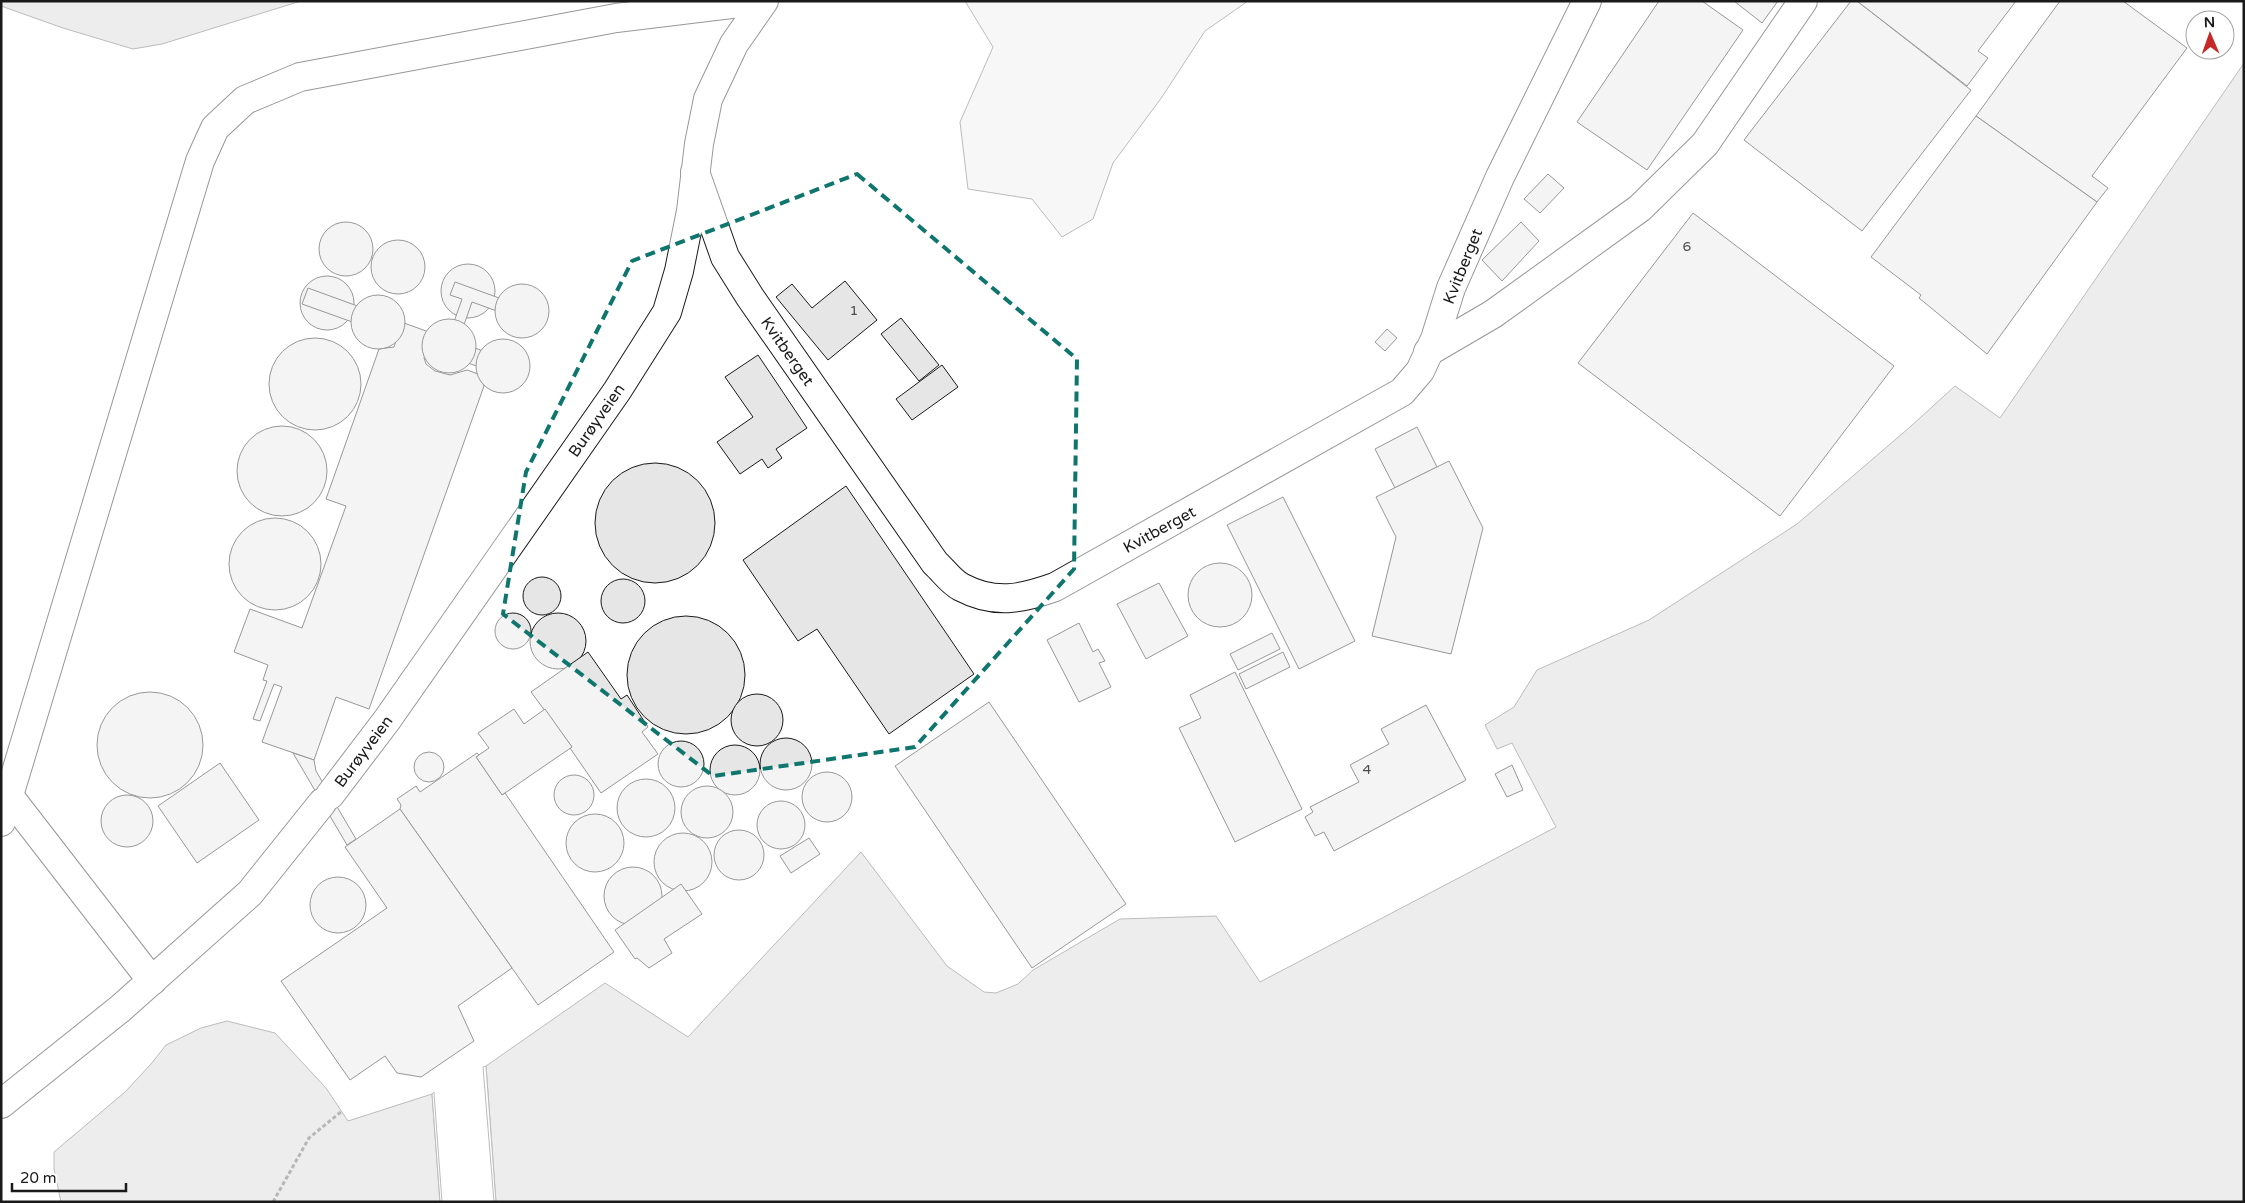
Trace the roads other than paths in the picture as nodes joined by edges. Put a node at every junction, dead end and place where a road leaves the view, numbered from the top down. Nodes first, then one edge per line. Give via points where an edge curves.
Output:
1 (756, 1) edge
2 (764, 1) edge
3 (1587, 1) edge
4 (1803, 1) edge
5 (695, 172) junction
6 (1428, 352) junction
7 (9, 796) junction
8 (1, 822) edge
9 (152, 981) junction
10 (1, 1104) edge

1 - 7 street via 616,18 300,77 245,100 215,128 200,161
2 - 5 street, Burøyveien via 734,44 708,99
3 - 6 street, Kvitberget via 1500,177 1451,288
4 - 6 street via 1705,144 1640,208 1493,314
5 - 6 street, Kvitberget via 725,257 750,298 935,563 959,586 989,597 1023,598 1055,588 1402,392 1420,371
5 - 9 street, Burøyveien via 680,271 667,312 617,391 387,720 326,799 250,893
7 - 8 street
7 - 9 street
9 - 10 street, Burøyveien

